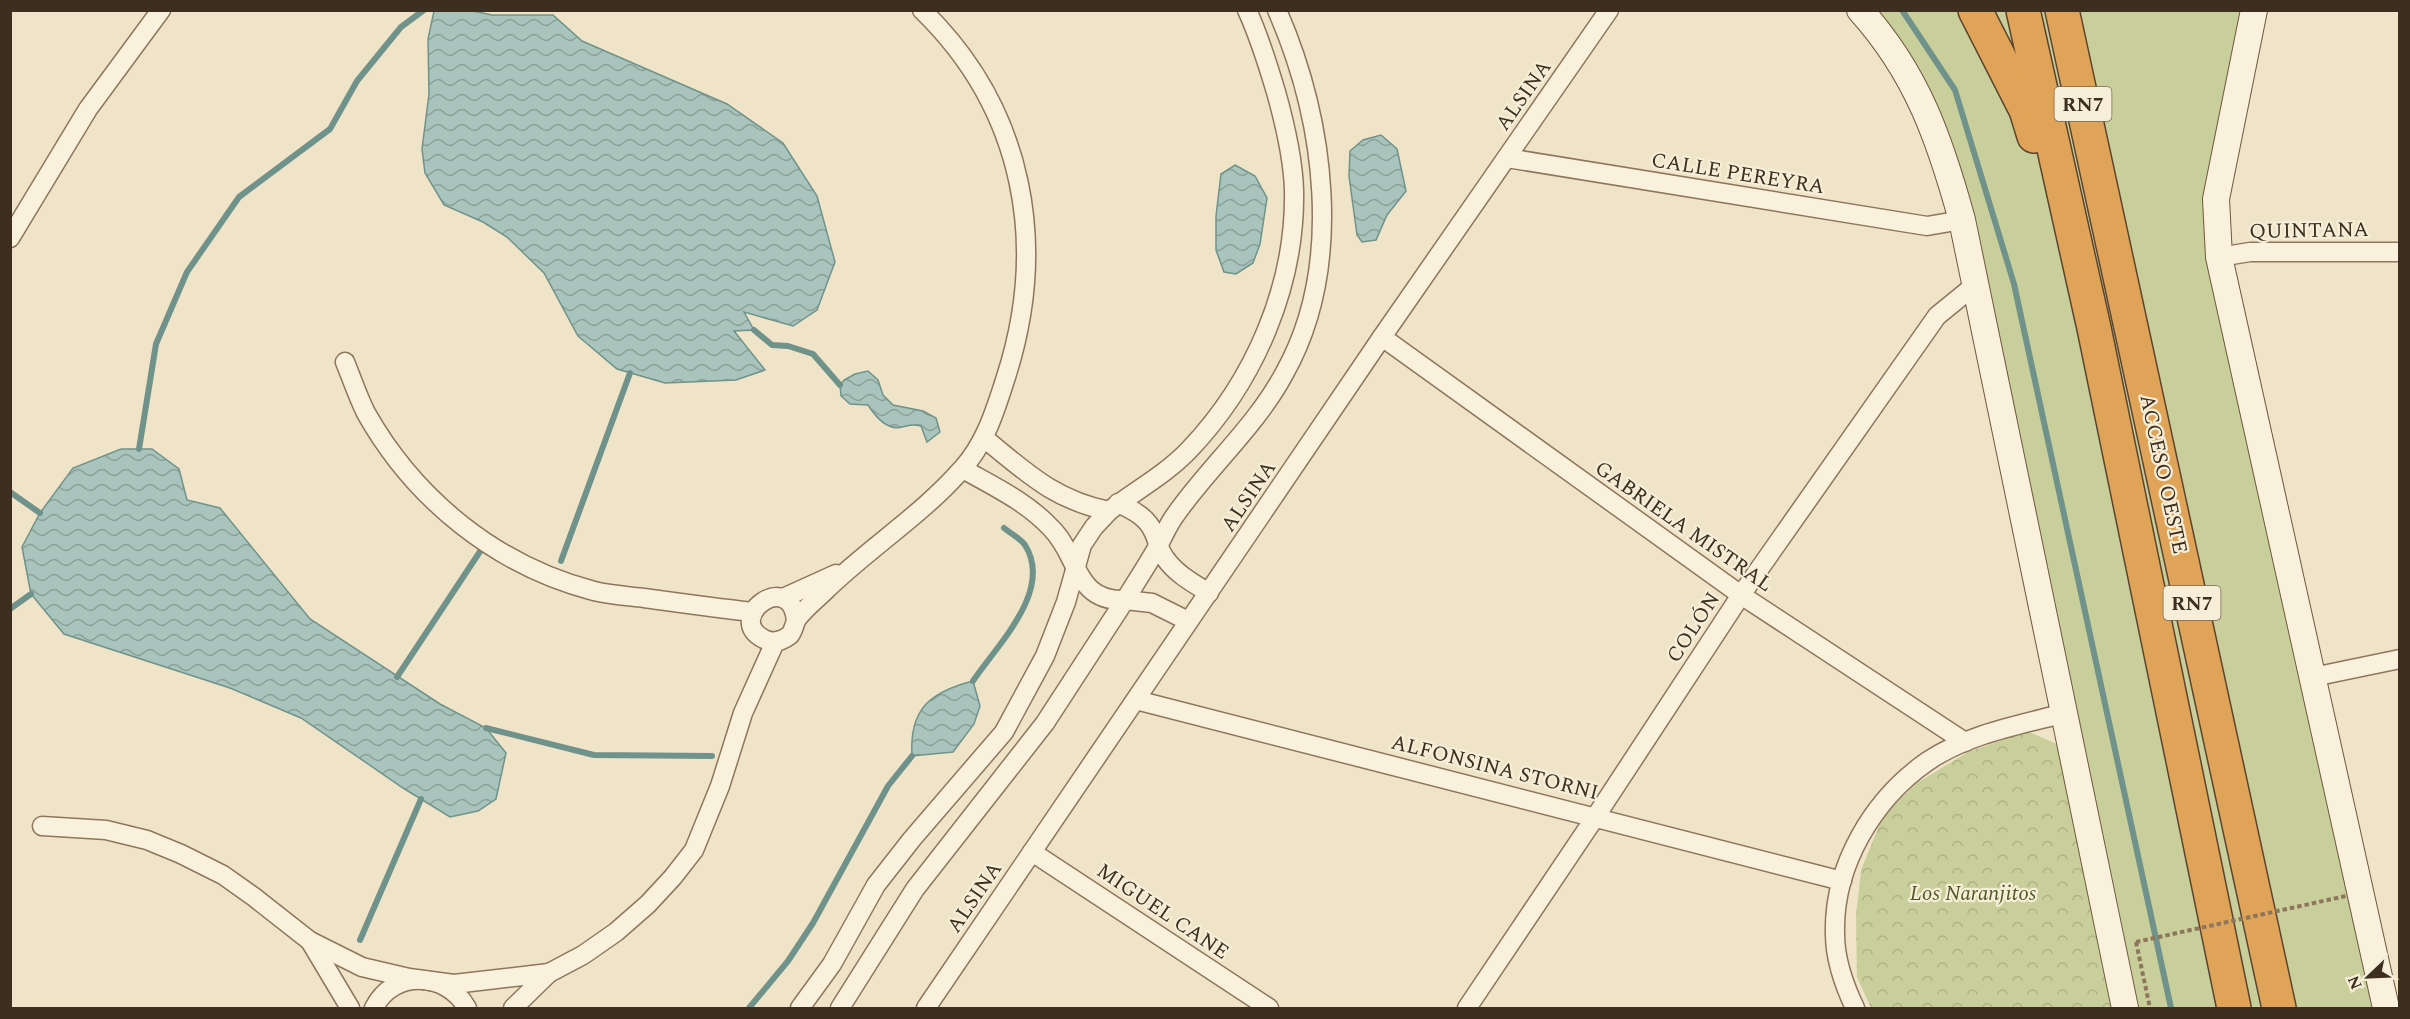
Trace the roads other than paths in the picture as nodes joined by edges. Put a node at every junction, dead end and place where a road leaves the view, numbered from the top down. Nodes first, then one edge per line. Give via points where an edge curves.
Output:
1 (161, 10) edge
2 (922, 10) edge
3 (1247, 10) edge
4 (1277, 10) edge
5 (1610, 10) edge
6 (1860, 10) edge
7 (1975, 10) edge
8 (1998, 10) edge
9 (2024, 10) edge
10 (2062, 10) edge
11 (2082, 10) edge
12 (2254, 10) edge
13 (2026, 110) junction
14 (1507, 158) junction
15 (2104, 197) junction
16 (1962, 220) junction
17 (10, 238) edge
18 (2400, 252) edge
19 (2219, 257) junction
20 (1975, 285) junction
21 (2094, 328) junction
22 (1382, 337) junction
23 (345, 362) dead end
24 (984, 438) junction
25 (963, 469) junction
26 (1114, 507) junction
27 (1158, 547) junction
28 (1074, 566) junction
29 (849, 568) junction
30 (1209, 592) junction
31 (1741, 595) junction
32 (783, 598) junction
33 (1125, 600) junction
34 (753, 612) junction
35 (796, 620) junction
36 (1188, 621) junction
37 (775, 642) junction
38 (2400, 659) edge
39 (2313, 677) junction
40 (1136, 700) junction
41 (2065, 713) junction
42 (1965, 742) junction
43 (1596, 816) junction
44 (42, 826) dead end
45 (1032, 852) junction
46 (1842, 881) junction
47 (310, 941) junction
48 (549, 974) junction
49 (425, 979) junction
50 (350, 1008) edge
51 (374, 1008) edge
52 (467, 1008) edge
53 (513, 1008) edge
54 (800, 1008) edge
55 (840, 1008) edge
56 (926, 1008) edge
57 (1269, 1008) edge
58 (1467, 1008) edge
59 (1854, 1008) edge
60 (2125, 1008) edge
61 (2234, 1008) edge
62 (2279, 1008) edge
63 (2386, 1008) edge

1 - 17 street via 88,110
2 - 24 street via 982,84 1000,118 1016,163 1024,208 1021,319 1015,350
3 - 26 street via 1286,128 1294,190 1292,240 1281,292 1249,370 1227,405 1171,468
4 - 27 street via 1313,124 1321,186 1323,230 1311,306 1285,373 1265,406 1174,516
5 - 14 street, ALSINA
6 - 16 street via 1915,86 1944,157
7 - 13 highway
8 - 13 highway
9 - 21 highway, ACCESO OESTE / RN7
10 - 15 highway, ACCESO OESTE / RN7
11 - 15 highway
12 - 19 street via 2216,199
13 - 21 highway
14 - 16 street, CALLE PEREYRA via 1927,226
14 - 22 street, ALSINA
15 - 62 highway, ACCESO OESTE / RN7
16 - 20 street
18 - 19 street, QUINTANA via 2250,252
19 - 39 street
20 - 31 street, COLÓN via 1937,316
20 - 41 street
21 - 61 highway, ACCESO OESTE / RN7
22 - 30 street, ALSINA
22 - 31 street, GABRIELA MISTRAL
23 - 34 street via 366,411 396,460 451,519 491,546 558,580 596,592
24 - 25 street
24 - 26 street via 1034,479 1070,501
25 - 28 street via 1007,494 1053,529
25 - 29 street
26 - 27 street via 1133,510 1145,519
26 - 28 street via 1088,536
27 - 30 street via 1183,577
27 - 33 street
28 - 33 street via 1092,592
28 - 54 street via 1066,602 1045,656 1004,732 876,885 831,964
29 - 32 street
29 - 35 street
30 - 36 street, ALSINA
31 - 42 street, GABRIELA MISTRAL
31 - 43 street, COLÓN
32 - 34 street via 765,599
32 - 35 street via 793,607
33 - 36 street via 1152,603
33 - 55 street via 1045,723 915,889
34 - 37 street via 754,629 766,641
35 - 37 street via 790,635
36 - 40 street, ALSINA
37 - 48 street via 743,713 694,850 673,878 616,932
38 - 39 street
39 - 63 street
40 - 43 street, ALFONSINA STORNI
40 - 45 street, ALSINA
41 - 42 street
41 - 60 street
42 - 46 street via 1929,761 1882,802 1860,834
43 - 46 street, ALFONSINA STORNI
43 - 58 street, COLÓN
44 - 47 street via 106,830 181,854 223,875
45 - 56 street, ALSINA
45 - 57 street, MIGUEL CANE
46 - 59 street via 1835,934 1842,981
47 - 49 street via 362,967
47 - 50 street
48 - 49 street via 454,984
48 - 53 street
49 - 51 street via 390,988
49 - 52 street via 456,993

